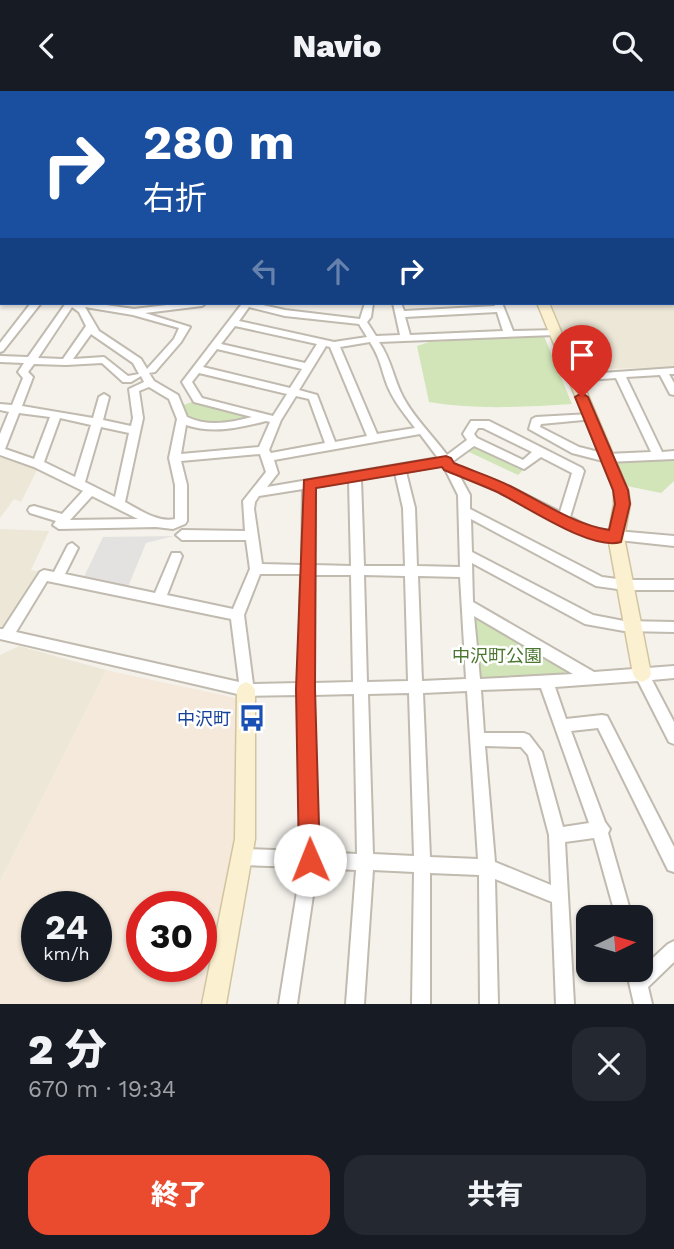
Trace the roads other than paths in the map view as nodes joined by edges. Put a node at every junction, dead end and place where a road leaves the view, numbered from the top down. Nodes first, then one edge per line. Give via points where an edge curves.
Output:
1 (34, 305) edge
2 (71, 305) edge
3 (76, 305) edge
4 (91, 305) edge
5 (247, 305) edge
6 (257, 305) edge
7 (304, 305) edge
8 (369, 305) edge
9 (398, 305) edge
10 (544, 305) edge
11 (159, 306) edge
12 (499, 306) edge
13 (128, 309) edge
14 (400, 314) junction
15 (305, 316) junction
16 (362, 322) junction
17 (234, 323) junction
18 (91, 326) junction
19 (555, 332) junction
20 (509, 334) junction
21 (405, 338) junction
22 (372, 339) junction
23 (322, 344) junction
24 (334, 345) junction
25 (215, 346) junction
26 (0, 349) edge
27 (0, 359) edge
28 (29, 360) junction
29 (66, 362) junction
30 (308, 367) junction
31 (197, 369) junction
32 (669, 372) edge
33 (145, 375) junction
34 (620, 375) junction
35 (573, 377) junction
36 (293, 392) junction
37 (674, 392) edge
38 (104, 397) dead end
39 (0, 407) edge
40 (17, 408) junction
41 (56, 414) junction
42 (590, 417) junction
43 (271, 418) junction
44 (182, 419) junction
45 (97, 423) junction
46 (136, 431) junction
47 (422, 431) junction
48 (374, 439) junction
49 (473, 441) junction
50 (331, 446) junction
51 (0, 449) edge
52 (541, 451) junction
53 (265, 454) junction
54 (674, 454) edge
55 (658, 455) junction
56 (607, 457) junction
57 (175, 458) junction
58 (38, 464) junction
59 (447, 464) junction
60 (400, 469) junction
61 (355, 476) junction
62 (309, 484) junction
63 (85, 486) junction
64 (255, 493) junction
65 (119, 503) junction
66 (34, 510) dead end
67 (465, 511) junction
68 (64, 519) junction
69 (563, 521) junction
70 (157, 523) junction
71 (182, 535) dead end
72 (253, 536) junction
73 (616, 537) junction
74 (674, 541) edge
75 (72, 548) dead end
76 (465, 554) junction
77 (176, 556) dead end
78 (256, 569) junction
79 (307, 570) junction
80 (358, 571) junction
81 (411, 571) junction
82 (466, 572) junction
83 (57, 578) junction
84 (625, 585) junction
85 (674, 585) edge
86 (159, 599) junction
87 (467, 605) junction
88 (237, 615) junction
89 (633, 627) junction
90 (674, 627) edge
91 (4, 635) edge
92 (674, 672) edge
93 (642, 674) junction
94 (593, 679) junction
95 (546, 682) junction
96 (472, 684) junction
97 (415, 687) junction
98 (360, 688) junction
99 (306, 689) junction
100 (246, 690) junction
101 (561, 726) junction
102 (674, 737) edge
103 (476, 739) junction
104 (601, 829) junction
105 (557, 835) junction
106 (669, 842) edge
107 (243, 857) junction
108 (310, 860) junction
109 (365, 862) junction
110 (674, 864) edge
111 (422, 865) junction
112 (487, 867) junction
113 (561, 897) junction
114 (621, 905) edge
115 (674, 950) edge
116 (653, 965) edge
117 (638, 982) edge
118 (214, 1004) edge
119 (288, 1004) edge
120 (355, 1004) edge
121 (421, 1004) edge
122 (489, 1004) edge
123 (565, 1004) edge
124 (643, 1004) edge

1 - 26 street
2 - 28 street
3 - 18 street
4 - 13 street
5 - 17 street
6 - 15 street
7 - 15 street
8 - 16 street
9 - 14 street
10 - 19 street
11 - 13 street
12 - 14 street
12 - 20 street
13 - 33 street via 185,327
14 - 21 street
15 - 16 street
16 - 22 street
17 - 23 street
17 - 25 street
18 - 29 street
18 - 33 street via 137,361
19 - 20 street
19 - 35 street
20 - 21 street
21 - 22 street
22 - 24 street
22 - 47 street via 385,358 400,401
23 - 24 street
23 - 30 street
24 - 48 street
25 - 30 street
25 - 31 street
27 - 28 street
28 - 29 street
28 - 40 street
29 - 33 street via 104,360 127,380
30 - 36 street
31 - 36 street
31 - 43 street via 187,382 198,400
32 - 34 street
32 - 37 street
33 - 44 street via 174,397
33 - 46 street via 134,389
34 - 35 street
34 - 55 street
35 - 42 street
36 - 43 street
36 - 50 street via 313,397
38 - 45 street
39 - 40 street
40 - 41 street
40 - 51 street
41 - 45 street
41 - 58 street
42 - 56 street
42 - 56 street via 536,421 534,429 576,450
43 - 44 street via 224,427
43 - 53 street
44 - 57 street
45 - 46 street
45 - 63 street
46 - 65 street
47 - 48 street
47 - 59 street
48 - 50 street
49 - 52 street via 524,465
49 - 52 street via 468,434 475,424 485,424
49 - 59 street
50 - 53 street
51 - 58 street
52 - 69 street via 578,471
53 - 57 street
53 - 64 street via 272,473
54 - 55 street
55 - 56 street
56 - 73 street via 621,490
57 - 70 street via 181,521
58 - 63 street
59 - 60 street
59 - 67 street via 464,495
59 - 69 street
60 - 61 street
60 - 81 street via 409,508
61 - 62 street
61 - 80 street
62 - 64 street
62 - 79 street
63 - 65 street
63 - 68 street
64 - 72 street via 247,509
65 - 70 street
66 - 68 street
67 - 76 street
67 - 84 street via 600,582
68 - 70 street via 60,525
69 - 73 street
71 - 72 street
72 - 78 street
73 - 74 street
73 - 84 street
75 - 83 street
76 - 82 street
76 - 89 street via 590,620
77 - 86 street
78 - 79 street
78 - 88 street
79 - 80 street
79 - 99 street
80 - 81 street
80 - 98 street
81 - 82 street
81 - 97 street
82 - 87 street
83 - 86 street
83 - 91 street via 44,575
84 - 85 street
84 - 89 street
86 - 88 street
87 - 94 street
87 - 96 street
88 - 100 street
89 - 90 street
89 - 93 street
91 - 100 street
92 - 93 street
93 - 94 street
93 - 102 street
94 - 95 street
95 - 96 street
95 - 101 street
96 - 97 street
96 - 103 street
97 - 98 street
97 - 111 street
98 - 99 street
98 - 109 street
99 - 100 street
99 - 108 street
100 - 107 street
101 - 104 street
101 - 106 street via 602,721
103 - 105 street via 524,740 535,752
103 - 112 street
104 - 105 street
104 - 114 street
105 - 113 street
106 - 110 street
107 - 108 street
107 - 118 street
108 - 109 street
108 - 119 street
109 - 111 street
109 - 120 street
111 - 112 street
111 - 121 street
112 - 113 street
112 - 122 street
113 - 123 street
115 - 116 street
117 - 124 street

